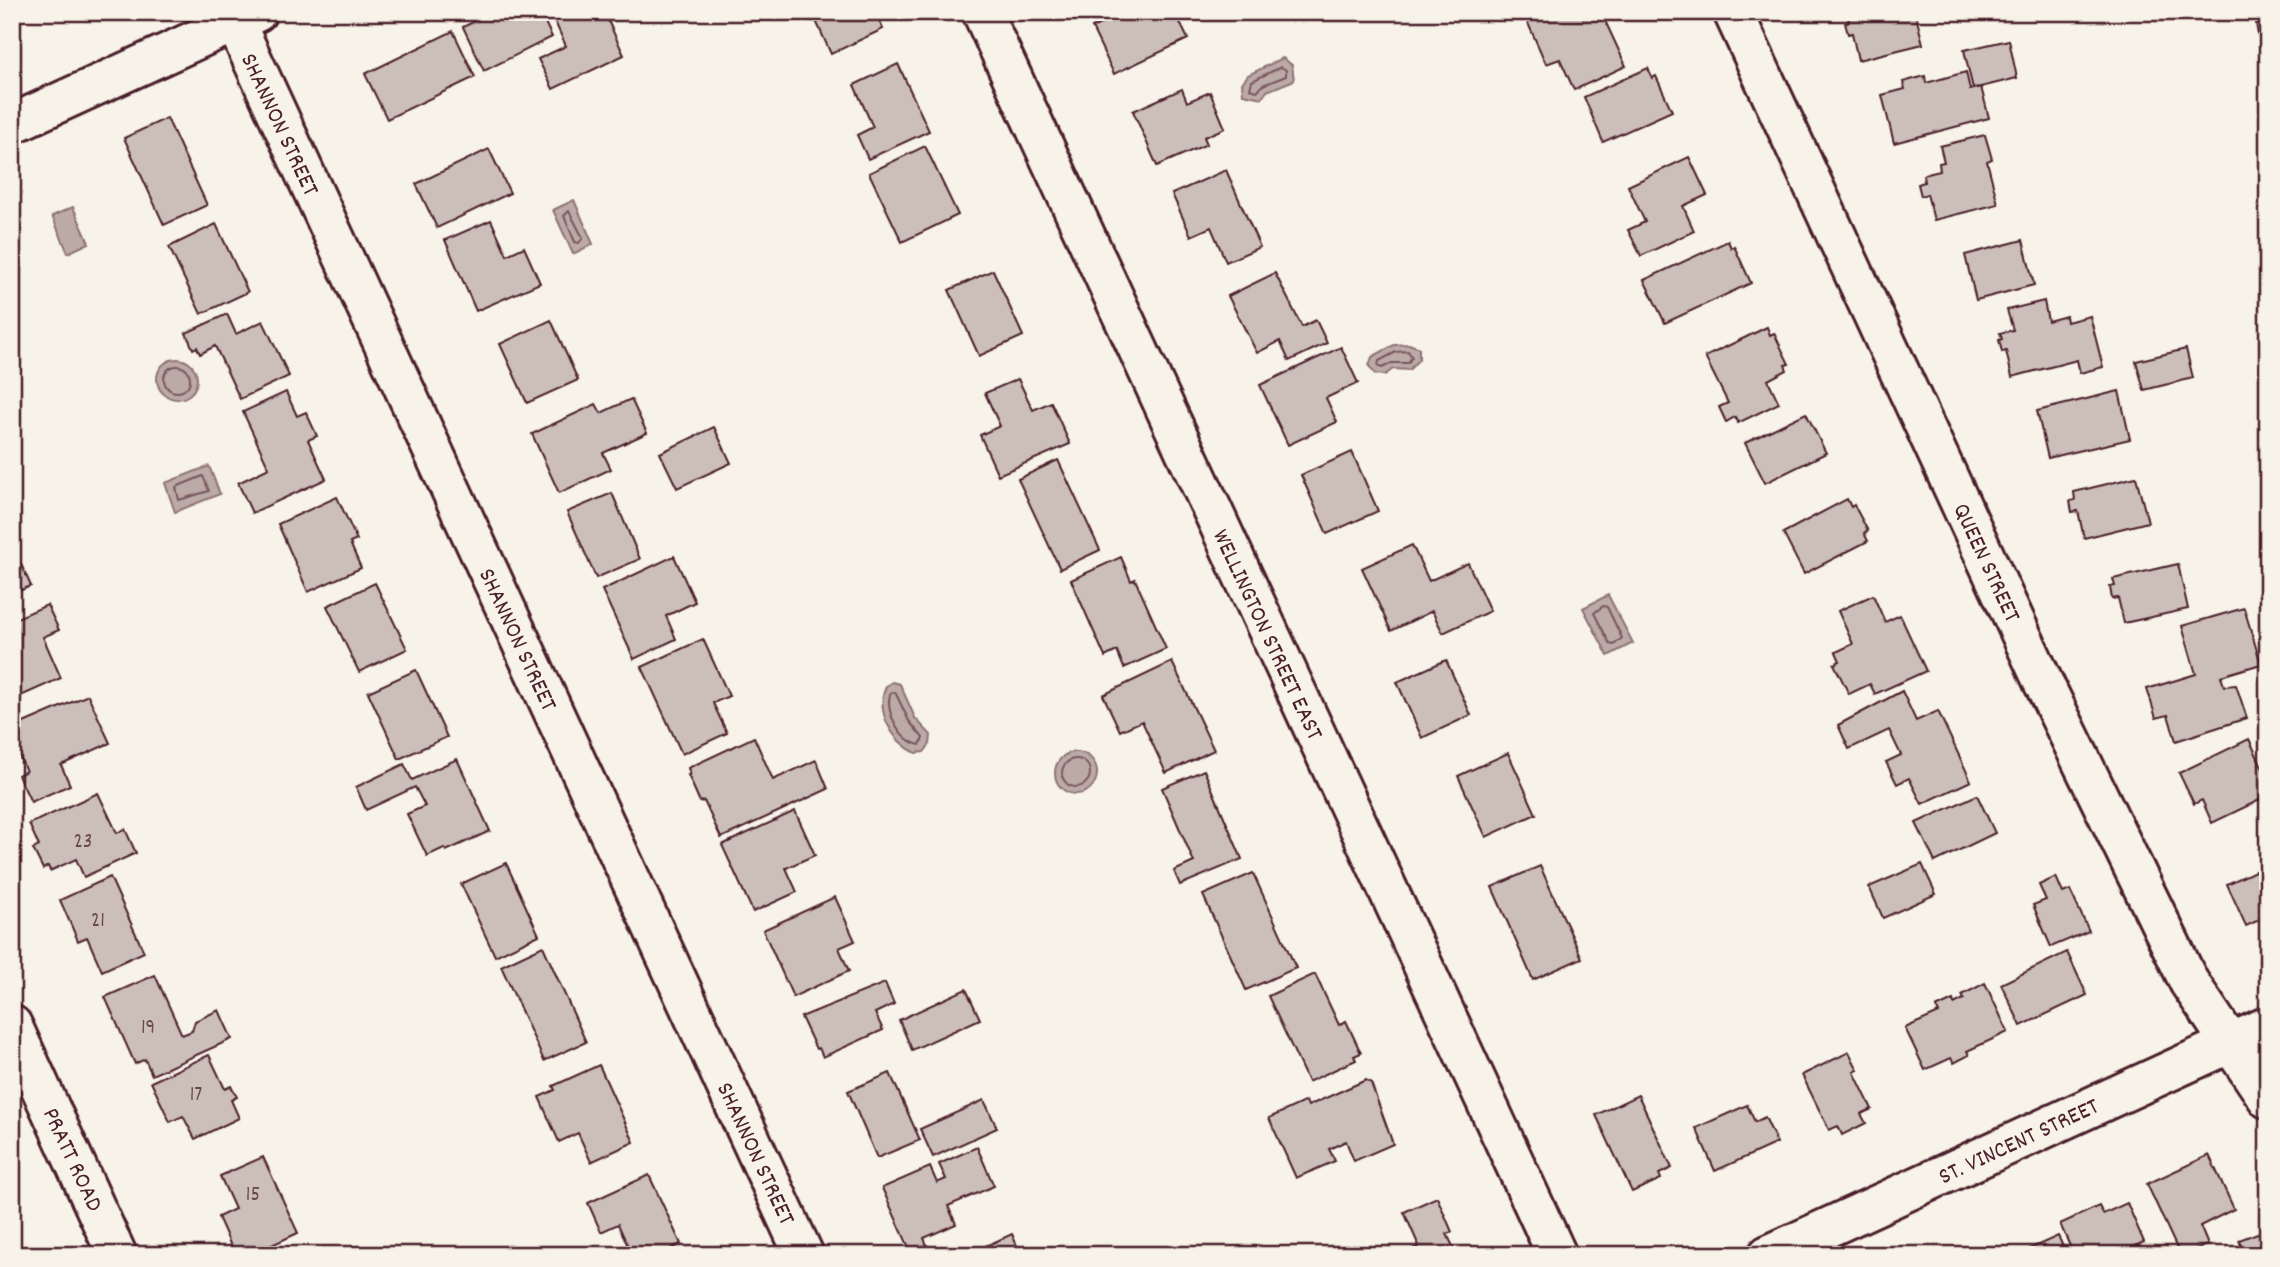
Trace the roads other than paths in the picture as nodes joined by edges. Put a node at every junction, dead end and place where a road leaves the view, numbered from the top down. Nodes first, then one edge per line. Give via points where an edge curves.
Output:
1 (982, 12) edge
2 (1732, 12) edge
3 (246, 17) edge
4 (12, 124) edge
5 (12, 1025) edge
6 (2268, 1026) edge
7 (2230, 1042) junction
8 (2268, 1099) edge
9 (1774, 1253) edge
10 (117, 1255) edge
11 (804, 1255) edge
12 (1557, 1255) edge

1 - 12 street, WELLINGTON STREET EAST
2 - 7 street, QUEEN STREET via 2050,696 2189,982
3 - 4 street
3 - 11 street, SHANNON STREET
5 - 10 street, PRATT ROAD
6 - 7 street, ST. VINCENT STREET
7 - 8 street, QUEEN STREET
7 - 9 street, ST. VINCENT STREET

